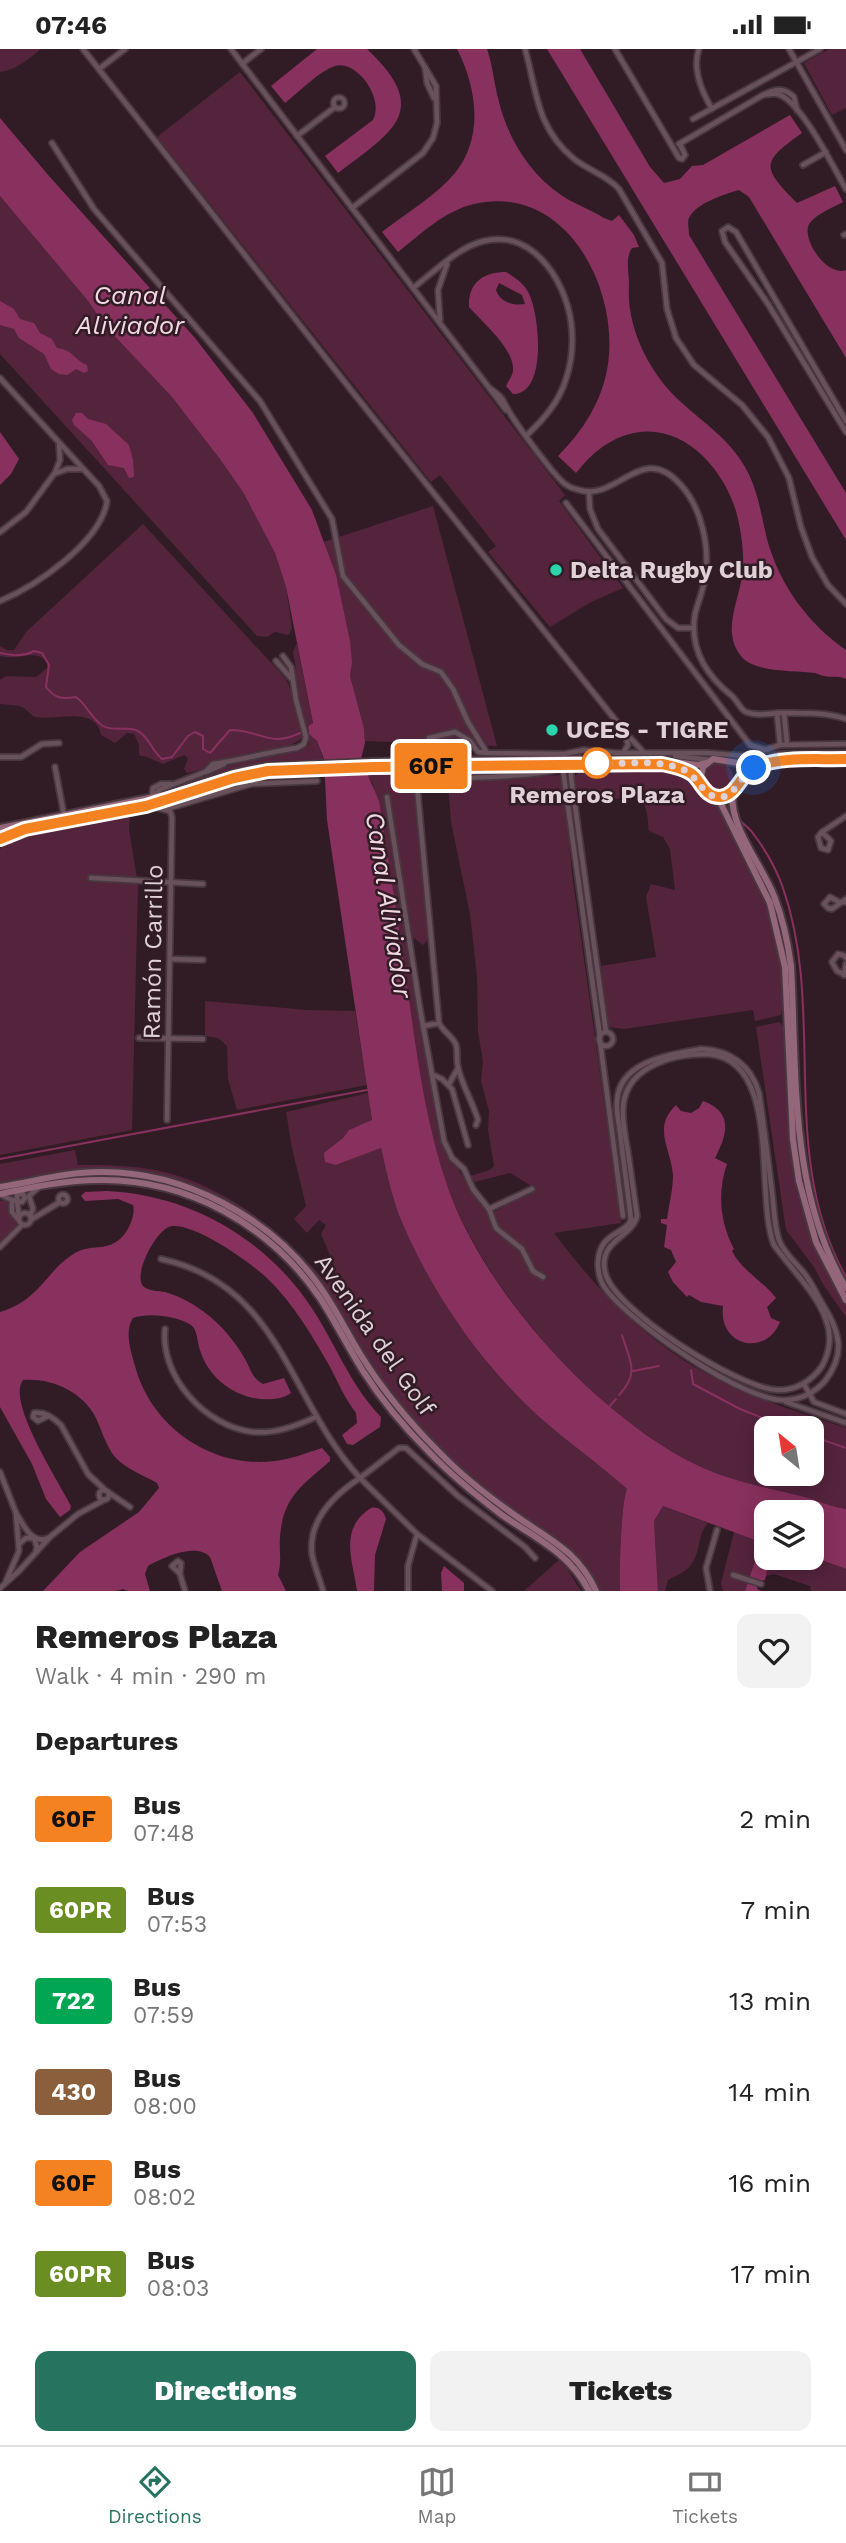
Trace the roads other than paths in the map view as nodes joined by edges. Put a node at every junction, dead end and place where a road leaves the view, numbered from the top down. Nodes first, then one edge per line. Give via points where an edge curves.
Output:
1 (83, 49) edge
2 (125, 49) edge
3 (231, 49) edge
4 (261, 49) edge
5 (414, 49) edge
6 (525, 49) edge
7 (615, 49) edge
8 (692, 49) edge
9 (699, 49) edge
10 (789, 49) edge
11 (820, 49) edge
12 (695, 59) junction
13 (796, 62) junction
14 (242, 64) junction
15 (99, 69) junction
16 (335, 107) dead end
17 (712, 109) junction
18 (694, 119) dead end
19 (297, 136) junction
20 (52, 143) dead end
21 (671, 143) junction
22 (680, 144) junction
23 (846, 150) edge
24 (826, 152) junction
25 (803, 165) dead end
26 (846, 189) edge
27 (352, 208) junction
28 (449, 261) junction
29 (414, 288) junction
30 (777, 306) junction
31 (771, 310) junction
32 (440, 321) junction
33 (0, 378) edge
34 (823, 390) junction
35 (846, 421) edge
36 (846, 432) edge
37 (527, 435) junction
38 (58, 442) junction
39 (83, 469) junction
40 (54, 474) junction
41 (589, 493) junction
42 (566, 503) dead end
43 (0, 532) edge
44 (0, 601) edge
45 (846, 604) edge
46 (694, 628) junction
47 (292, 678) junction
48 (777, 713) junction
49 (784, 713) junction
50 (846, 719) edge
51 (625, 733) junction
52 (429, 738) dead end
53 (59, 743) dead end
54 (787, 744) junction
55 (844, 744) edge
56 (780, 745) junction
57 (768, 751) junction
58 (486, 753) junction
59 (623, 753) junction
60 (645, 753) junction
61 (564, 754) junction
62 (667, 754) junction
63 (845, 756) edge
64 (0, 757) edge
65 (556, 759) junction
66 (572, 759) junction
67 (710, 761) junction
68 (727, 761) junction
69 (373, 764) junction
70 (318, 766) junction
71 (55, 767) dead end
72 (563, 770) junction
73 (317, 781) dead end
74 (700, 784) junction
75 (735, 788) junction
76 (713, 796) junction
77 (152, 797) junction
78 (387, 797) dead end
79 (146, 806) junction
80 (165, 809) junction
81 (64, 815) junction
82 (846, 816) edge
83 (575, 827) junction
84 (0, 828) edge
85 (822, 832) dead end
86 (0, 839) edge
87 (91, 878) dead end
88 (172, 883) junction
89 (203, 884) dead end
90 (846, 901) edge
91 (838, 902) dead end
92 (587, 919) junction
93 (846, 958) edge
94 (170, 960) junction
95 (203, 960) dead end
96 (846, 964) edge
97 (845, 975) edge
98 (439, 1023) junction
99 (424, 1026) junction
100 (606, 1032) junction
101 (139, 1038) dead end
102 (168, 1039) junction
103 (203, 1039) dead end
104 (600, 1039) junction
105 (458, 1068) junction
106 (432, 1074) junction
107 (626, 1079) junction
108 (632, 1083) junction
109 (449, 1084) junction
110 (618, 1093) junction
111 (625, 1096) junction
112 (167, 1120) dead end
113 (476, 1125) dead end
114 (468, 1145) dead end
115 (0, 1187) edge
116 (532, 1189) dead end
117 (0, 1194) edge
118 (20, 1195) junction
119 (60, 1202) dead end
120 (489, 1209) junction
121 (29, 1216) junction
122 (623, 1216) dead end
123 (19, 1218) junction
124 (22, 1225) junction
125 (0, 1247) edge
126 (161, 1259) dead end
127 (542, 1277) dead end
128 (846, 1288) edge
129 (846, 1300) edge
130 (165, 1329) dead end
131 (829, 1345) junction
132 (840, 1345) junction
133 (828, 1353) junction
134 (838, 1356) junction
135 (804, 1384) junction
136 (789, 1389) junction
137 (810, 1394) junction
138 (790, 1402) junction
139 (846, 1414) edge
140 (48, 1416) dead end
141 (316, 1416) junction
142 (846, 1423) edge
143 (0, 1472) edge
144 (360, 1478) junction
145 (97, 1483) junction
146 (106, 1491) junction
147 (99, 1494) junction
148 (115, 1498) junction
149 (105, 1499) junction
150 (96, 1503) junction
151 (130, 1507) dead end
152 (16, 1513) junction
153 (717, 1530) dead end
154 (417, 1534) junction
155 (50, 1537) junction
156 (34, 1538) junction
157 (20, 1543) junction
158 (19, 1551) junction
159 (34, 1554) junction
160 (535, 1557) dead end
161 (180, 1574) dead end
162 (733, 1575) dead end
163 (6, 1581) junction
164 (761, 1584) dead end
165 (0, 1588) edge
166 (185, 1591) edge
167 (323, 1591) edge
168 (408, 1591) edge
169 (492, 1591) edge
170 (589, 1591) edge
171 (596, 1591) edge
172 (710, 1591) edge

1 - 15 street
2 - 15 street
3 - 14 street
4 - 14 street
5 - 27 street via 435,82 433,138 427,149
6 - 45 street via 537,106 547,127 570,156 619,189 662,263 667,309 676,338 698,369 736,400 768,437 789,478 812,557
7 - 21 street
8 - 12 street
9 - 12 street
10 - 13 street
11 - 13 street
12 - 17 street
13 - 17 street
13 - 23 street
14 - 19 street
15 - 51 street
16 - 19 street
17 - 18 street
19 - 27 street
20 - 58 street via 94,209 260,401 332,519 343,576 399,645 422,664 441,672
21 - 22 street
21 - 22 street via 682,159 685,155
22 - 24 street via 778,89 794,97 797,110
24 - 25 street
24 - 26 street
27 - 29 street
28 - 29 street
28 - 32 street via 438,290
28 - 37 street via 476,243 508,240 541,259 563,293 572,333 567,378 554,405
29 - 32 street
30 - 31 street
30 - 31 street via 736,232 728,227 722,236
30 - 34 street
31 - 34 street
32 - 37 street via 491,389 503,397
33 - 38 street
34 - 35 street
34 - 36 street
37 - 41 street via 562,481
38 - 39 street
38 - 40 street via 61,454
39 - 40 street
39 - 44 street via 106,496 102,520 58,567
40 - 43 street via 35,503
41 - 46 street via 598,529 666,619 678,628
41 - 46 street via 645,469 664,473 682,487 698,515 706,545 706,572
42 - 57 street via 750,745
46 - 48 street via 701,660 720,687 745,711
47 - 47 street via 291,667 284,657 278,662
47 - 77 street via 306,741 297,748 213,764
48 - 49 street
48 - 56 street
49 - 50 street
49 - 54 street
51 - 59 street via 628,745
51 - 60 street
52 - 58 street via 455,732 478,752
53 - 64 street via 42,744 21,757
54 - 55 street
54 - 56 street
55 - 63 street
56 - 57 street
57 - 62 street via 746,756
58 - 61 street
59 - 60 street
59 - 66 street via 584,750
60 - 62 street
61 - 65 street
61 - 66 street
62 - 67 street
63 - 68 main road via 780,755 746,764
63 - 75 main road via 765,764 747,772
65 - 66 main road
65 - 69 main road
66 - 67 main road via 648,759 698,765
66 - 69 main road
66 - 72 street
66 - 74 main road via 662,764 691,773
66 - 83 street
67 - 68 main road
67 - 74 main road via 700,772
68 - 75 main road via 738,774
69 - 70 main road
70 - 77 main road via 253,768
70 - 79 main road via 249,774
71 - 81 street
72 - 83 street
72 - 98 street via 419,780
73 - 80 street via 251,785
74 - 76 main road
75 - 76 main road via 724,796
75 - 128 main road via 733,814 776,900 787,939 803,1168 817,1225
76 - 129 main road via 761,881 776,920 785,967 796,1169 816,1242
77 - 81 main road
78 - 99 street
79 - 80 street
79 - 86 main road via 25,829
80 - 88 street, Ramón Carrillo via 173,817
81 - 84 main road
82 - 85 street
83 - 92 street
87 - 88 street
88 - 89 street
88 - 94 street, Ramón Carrillo
90 - 91 street
92 - 100 street
92 - 104 street
93 - 97 street via 838,954 832,962
94 - 95 street
94 - 102 street, Ramón Carrillo
96 - 97 street
98 - 99 street
98 - 105 street via 456,1046
99 - 106 street
100 - 104 street
100 - 104 street via 613,1041 605,1046
101 - 102 street
102 - 103 street
102 - 112 street, Ramón Carrillo
104 - 122 street
105 - 109 street
105 - 113 street via 472,1099
106 - 109 street
106 - 120 street via 444,1141
107 - 108 street
107 - 110 street
107 - 132 street via 654,1059 701,1049 729,1055 745,1066 759,1093 778,1238 836,1324
108 - 111 street
108 - 131 street via 659,1062 702,1054 727,1058 746,1074 755,1093 770,1233 822,1311 829,1327
109 - 114 street
110 - 111 street
110 - 138 street via 631,1220 602,1247 598,1265 604,1287 681,1354 738,1385
111 - 136 street via 622,1114 638,1216 606,1252 605,1274 611,1286 676,1343 722,1370 761,1388
115 - 118 main road, Avenida del Golf
116 - 120 street
117 - 118 main road, Avenida del Golf
118 - 121 street via 33,1209
118 - 123 street
118 - 170 main road, Avenida del Golf via 79,1180 141,1183 212,1204 252,1229 304,1276 364,1373 408,1430 485,1502 562,1555
118 - 171 main road, Avenida del Golf via 81,1173 142,1175 196,1191 254,1222 309,1272 371,1371 417,1429 470,1481 561,1545 583,1568
119 - 121 street
120 - 127 street via 496,1228 522,1249 533,1271
121 - 123 street
121 - 124 street via 28,1224
123 - 124 street
124 - 125 street
126 - 141 street via 206,1275 246,1304 277,1343
130 - 141 street via 173,1373 191,1399 214,1417 237,1429 260,1432 284,1429
131 - 132 street
131 - 133 street
132 - 134 street
133 - 134 street via 835,1351
133 - 135 street
134 - 137 street via 826,1380
135 - 136 street
135 - 137 street
136 - 138 street
137 - 138 street
137 - 139 street via 814,1402
138 - 142 street
140 - 145 street via 65,1430
141 - 144 street
143 - 152 street
144 - 154 street
144 - 160 street via 399,1448 406,1448
144 - 167 street via 335,1497 316,1523 312,1551
145 - 146 street
145 - 147 street
146 - 147 street
146 - 148 street
146 - 149 street
147 - 149 street
147 - 150 street
148 - 149 street
148 - 151 street
149 - 150 street
150 - 155 street
152 - 156 street
152 - 157 street
153 - 172 street via 706,1568
154 - 168 street via 409,1557
154 - 169 street
155 - 156 street
155 - 159 street
156 - 157 street
156 - 159 street
157 - 158 street
158 - 159 street via 24,1558
158 - 163 street
159 - 163 street
161 - 166 street
162 - 164 street
163 - 165 street

